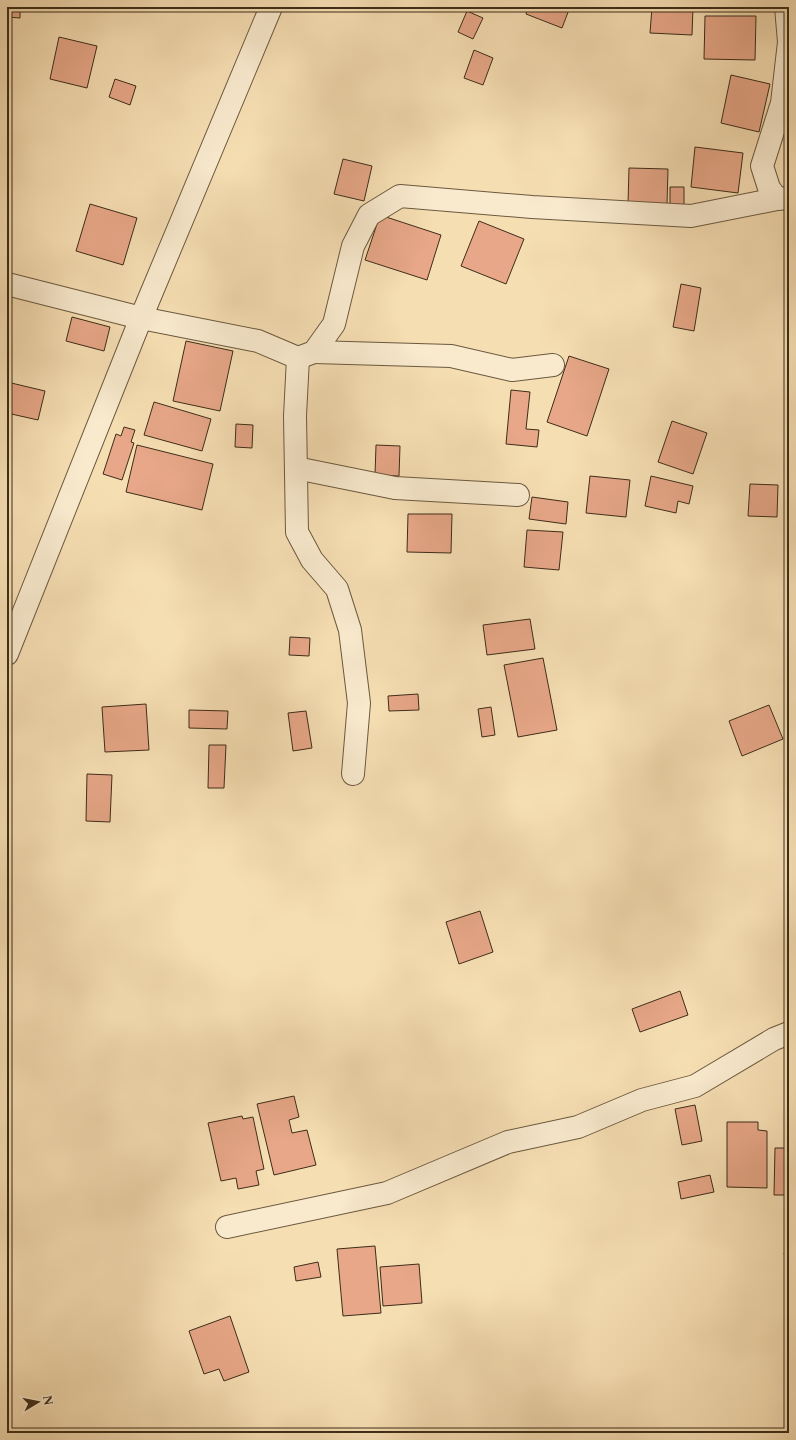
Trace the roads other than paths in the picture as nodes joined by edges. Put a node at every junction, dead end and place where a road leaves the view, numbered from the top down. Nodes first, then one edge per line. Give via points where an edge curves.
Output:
1 (271, 7) edge
2 (786, 7) edge
3 (783, 198) edge
4 (7, 284) edge
5 (141, 318) junction
6 (306, 355) junction
7 (552, 365) dead end
8 (296, 468) junction
9 (518, 495) dead end
10 (7, 654) edge
11 (353, 774) dead end
12 (789, 1033) edge
13 (227, 1227) dead end

1 - 5 street
2 - 3 street via 789,42 782,103 762,166 769,188
3 - 6 street via 691,216 400,196 369,215 353,246 334,324
4 - 5 street
5 - 6 street via 258,341
5 - 10 street
6 - 7 street via 451,356 512,370
6 - 8 street via 295,416
8 - 9 street via 395,488
8 - 11 street via 297,532 312,560 337,589 350,630 359,703
12 - 13 street via 774,1039 695,1086 642,1100 578,1127 508,1142 387,1193

